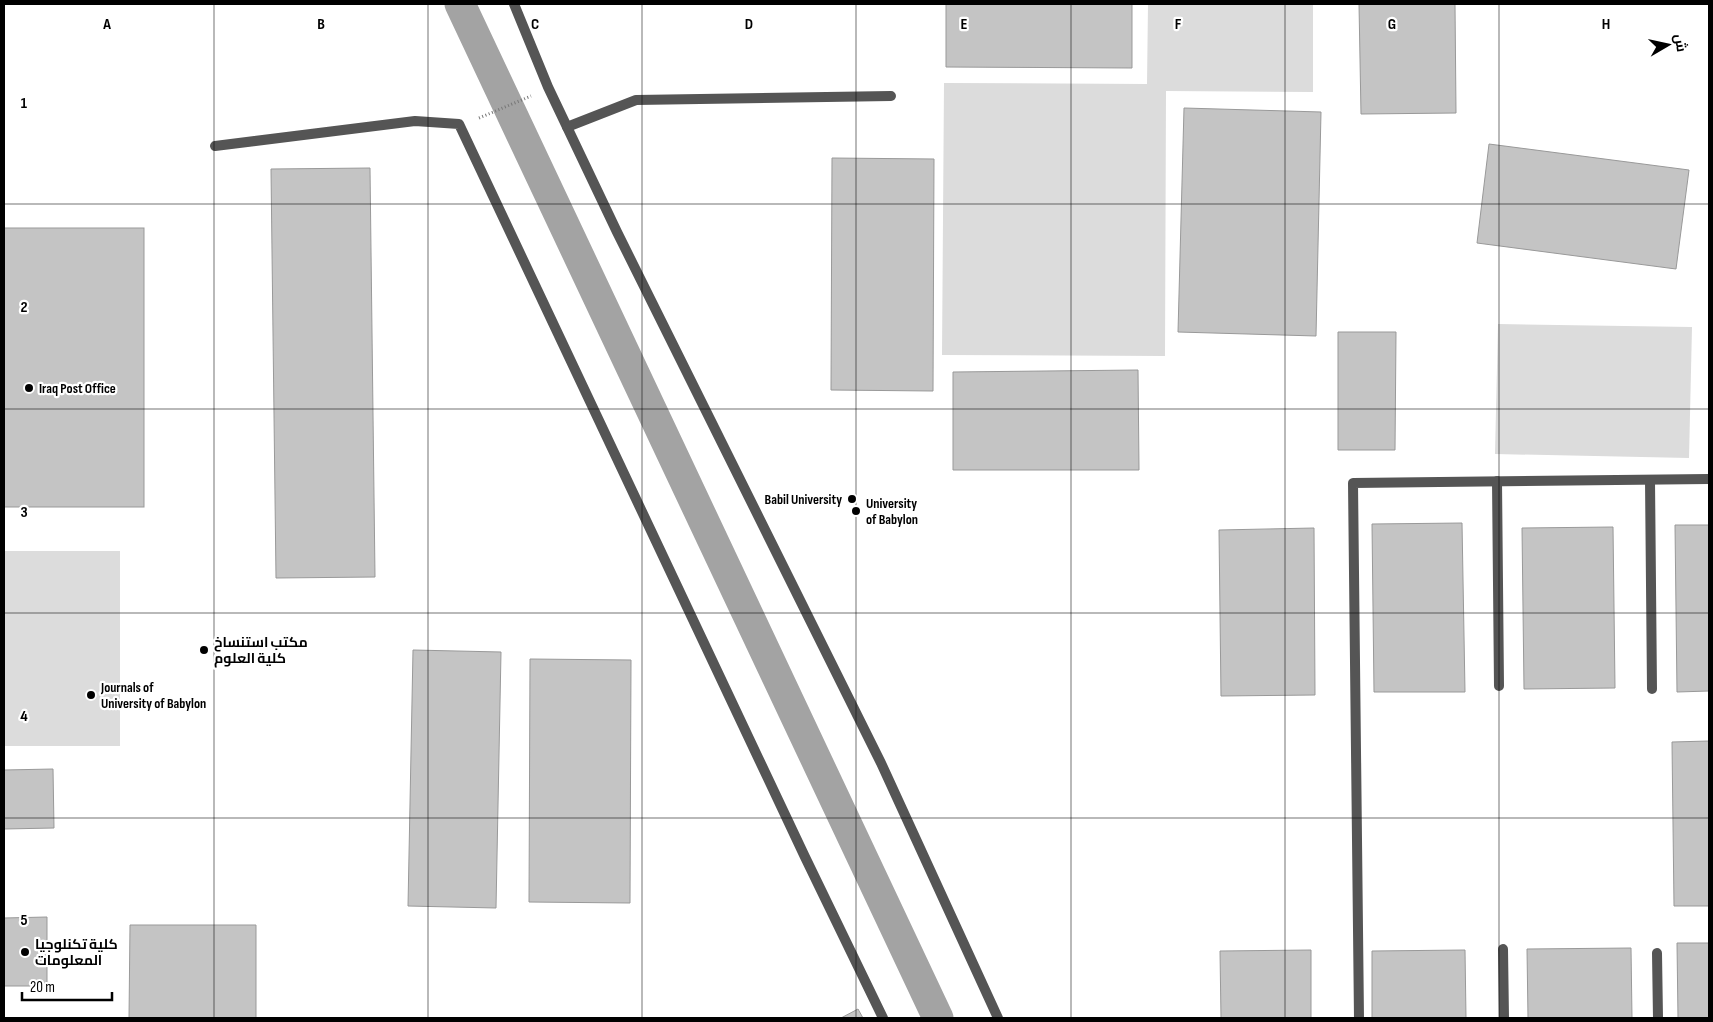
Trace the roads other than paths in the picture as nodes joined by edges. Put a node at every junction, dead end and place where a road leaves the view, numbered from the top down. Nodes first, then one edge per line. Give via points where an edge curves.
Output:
1 (514, 4) edge
2 (890, 96) dead end
3 (567, 127) junction
4 (215, 146) dead end
5 (1709, 479) edge
6 (1650, 480) junction
7 (1497, 482) junction
8 (1499, 686) dead end
9 (1652, 689) dead end
10 (1503, 948) dead end
11 (1657, 954) dead end
12 (883, 1018) edge
13 (998, 1018) edge
14 (1359, 1018) edge
15 (1504, 1018) edge
16 (1658, 1018) edge

1 - 3 street
2 - 3 street via 636,100
3 - 13 street via 881,763
4 - 12 street via 415,121 459,124
5 - 6 street
6 - 7 street
6 - 9 street
7 - 8 street
7 - 14 street via 1353,483
10 - 15 street
11 - 16 street

